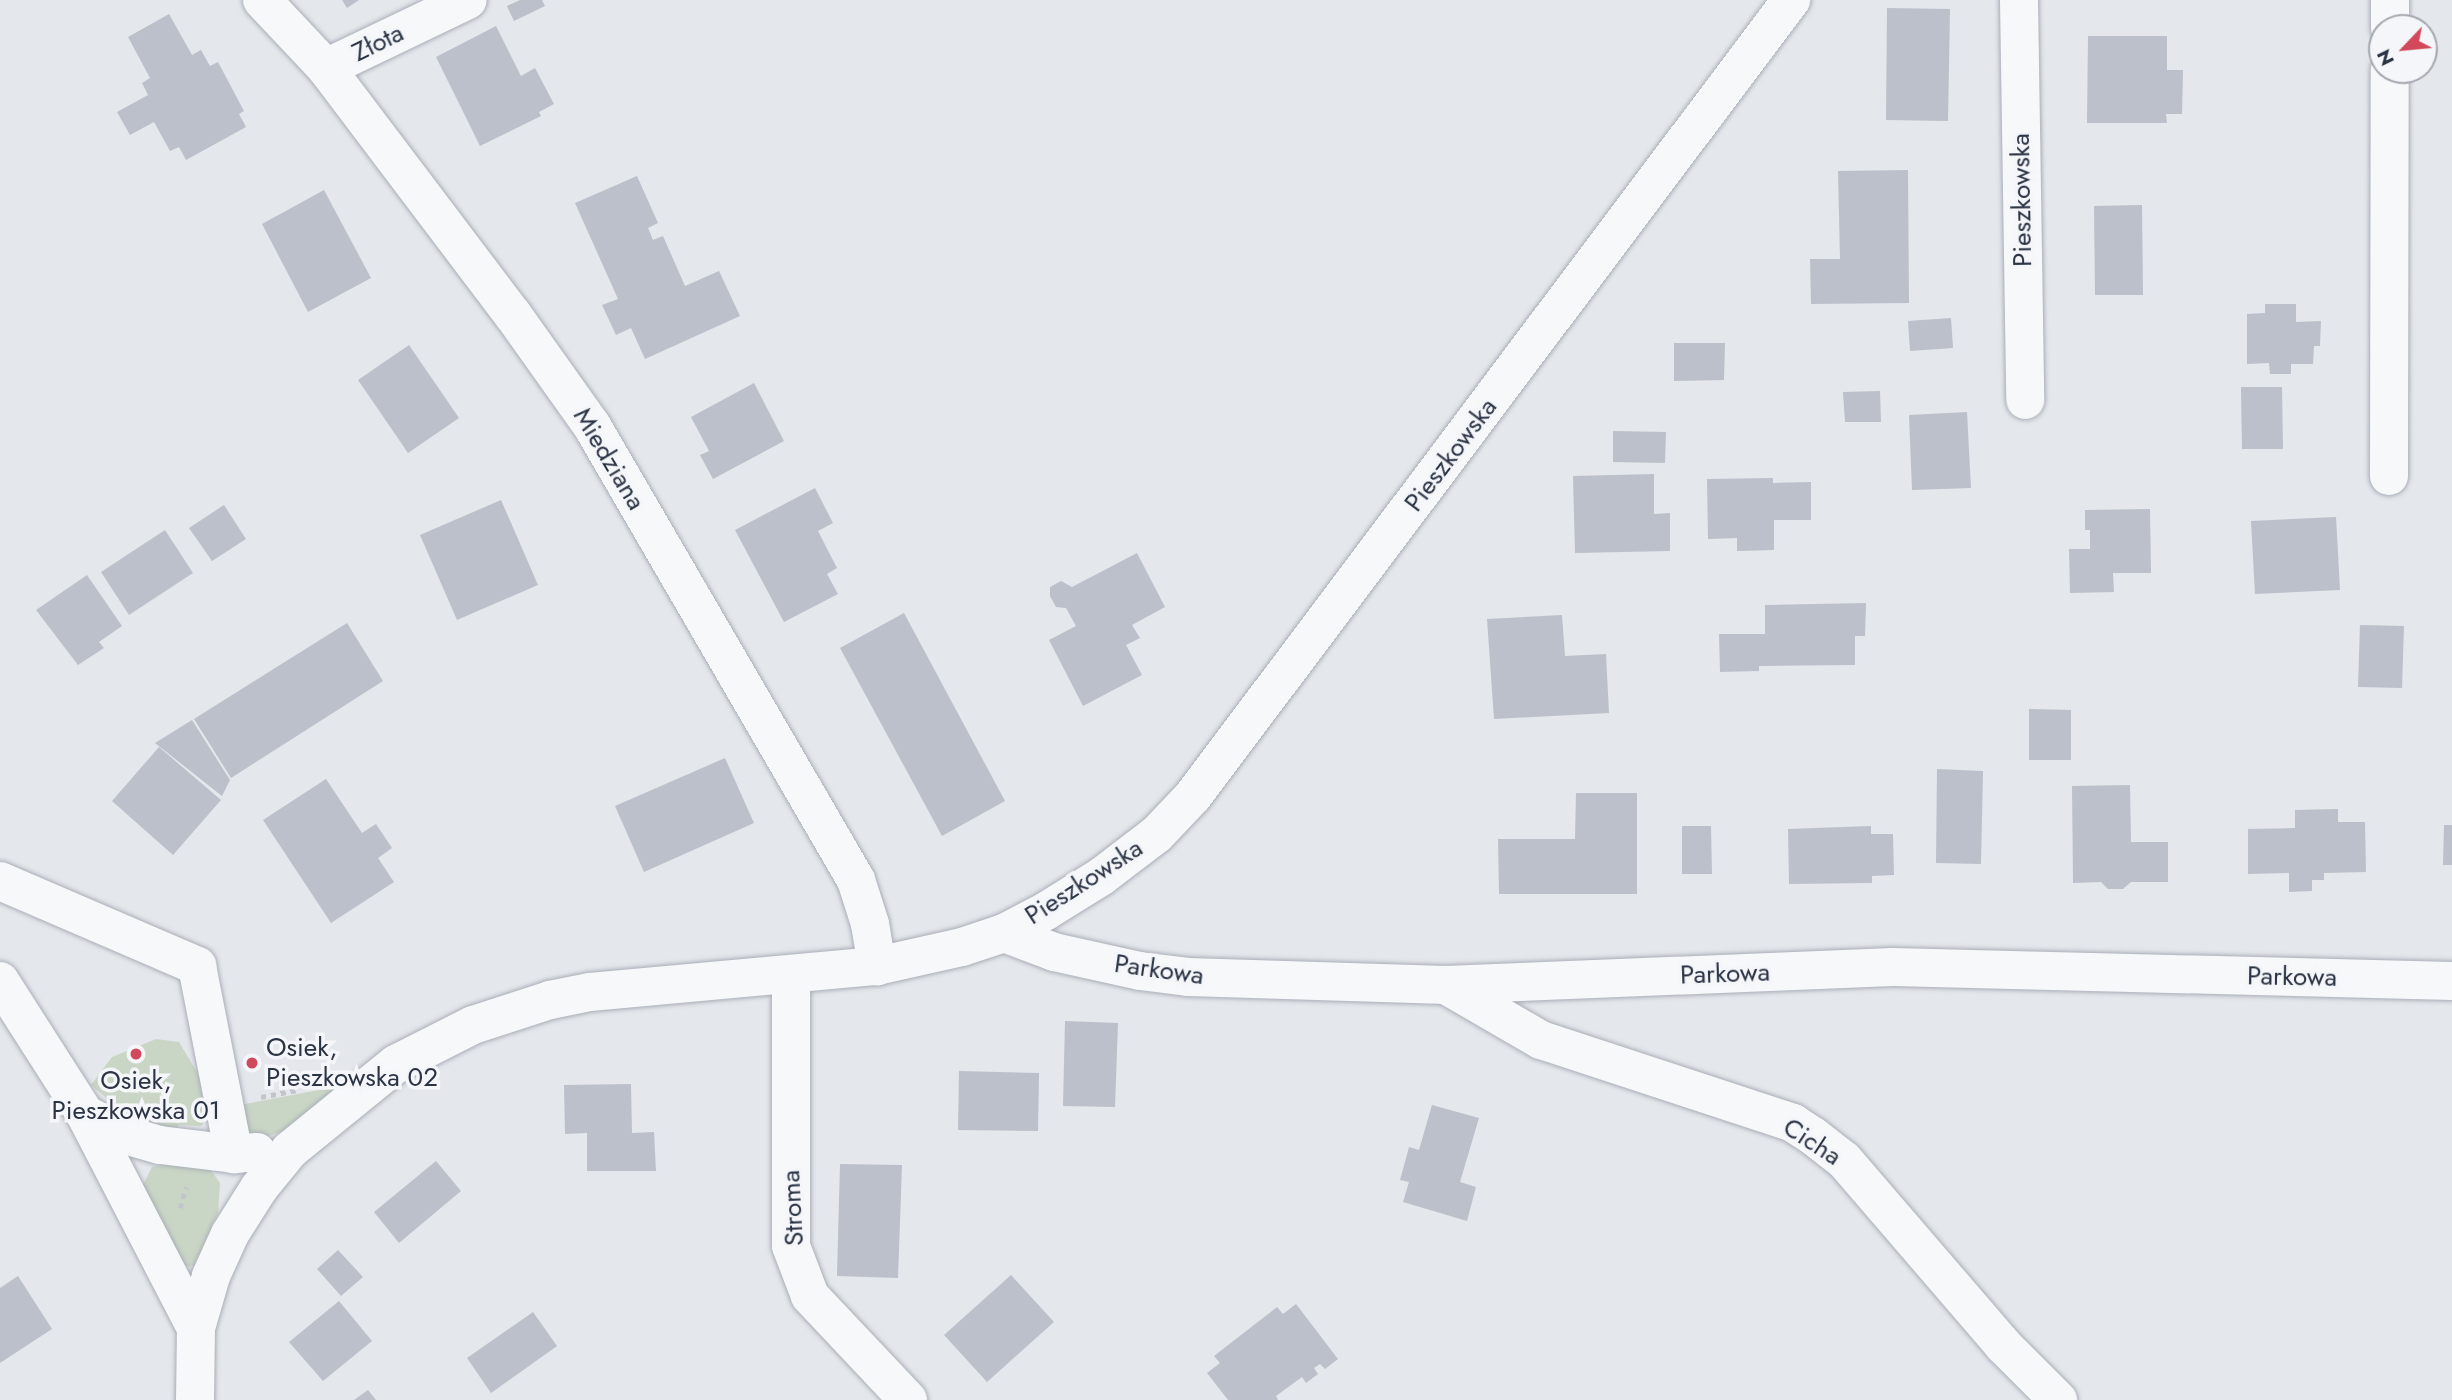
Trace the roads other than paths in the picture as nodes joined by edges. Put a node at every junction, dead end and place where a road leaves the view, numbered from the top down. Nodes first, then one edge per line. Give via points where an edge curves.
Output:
1 (262, 0) edge
2 (468, 0) edge
3 (1791, 0) edge
4 (2019, 0) edge
5 (326, 68) junction
6 (2390, 84) edge
7 (2025, 400) dead end
8 (2389, 477) dead end
9 (0, 881) edge
10 (1004, 933) junction
11 (877, 966) junction
12 (791, 975) junction
13 (0, 981) edge
14 (2452, 981) edge
15 (1446, 985) junction
16 (85, 1114) junction
17 (290, 1150) junction
18 (234, 1154) junction
19 (197, 1328) junction
20 (195, 1400) edge
21 (908, 1400) edge
22 (2058, 1400) edge

1 - 5 street, Miedziana
2 - 5 street, Złota
3 - 10 street, Pieszkowska via 1193,796 1157,834 1102,876
4 - 7 street, Pieszkowska
5 - 11 street, Miedziana via 592,426 856,880
6 - 8 street
9 - 18 street via 197,966
10 - 11 street, Pieszkowska via 918,959
10 - 15 street, Parkowa via 1054,952 1152,973
11 - 12 street, Pieszkowska
12 - 17 street, Pieszkowska via 590,992 514,1010 444,1038 396,1064
12 - 21 street, Stroma via 791,1246 810,1296
13 - 16 street
14 - 15 street, Parkowa via 1893,967
15 - 22 street, Cicha via 1541,1040 1793,1123 1813,1136 1844,1160 2003,1345
16 - 18 street via 125,1135 160,1145
16 - 19 street
17 - 18 street
17 - 19 street, Pieszkowska via 230,1234 211,1276
19 - 20 street, Pieszkowska

